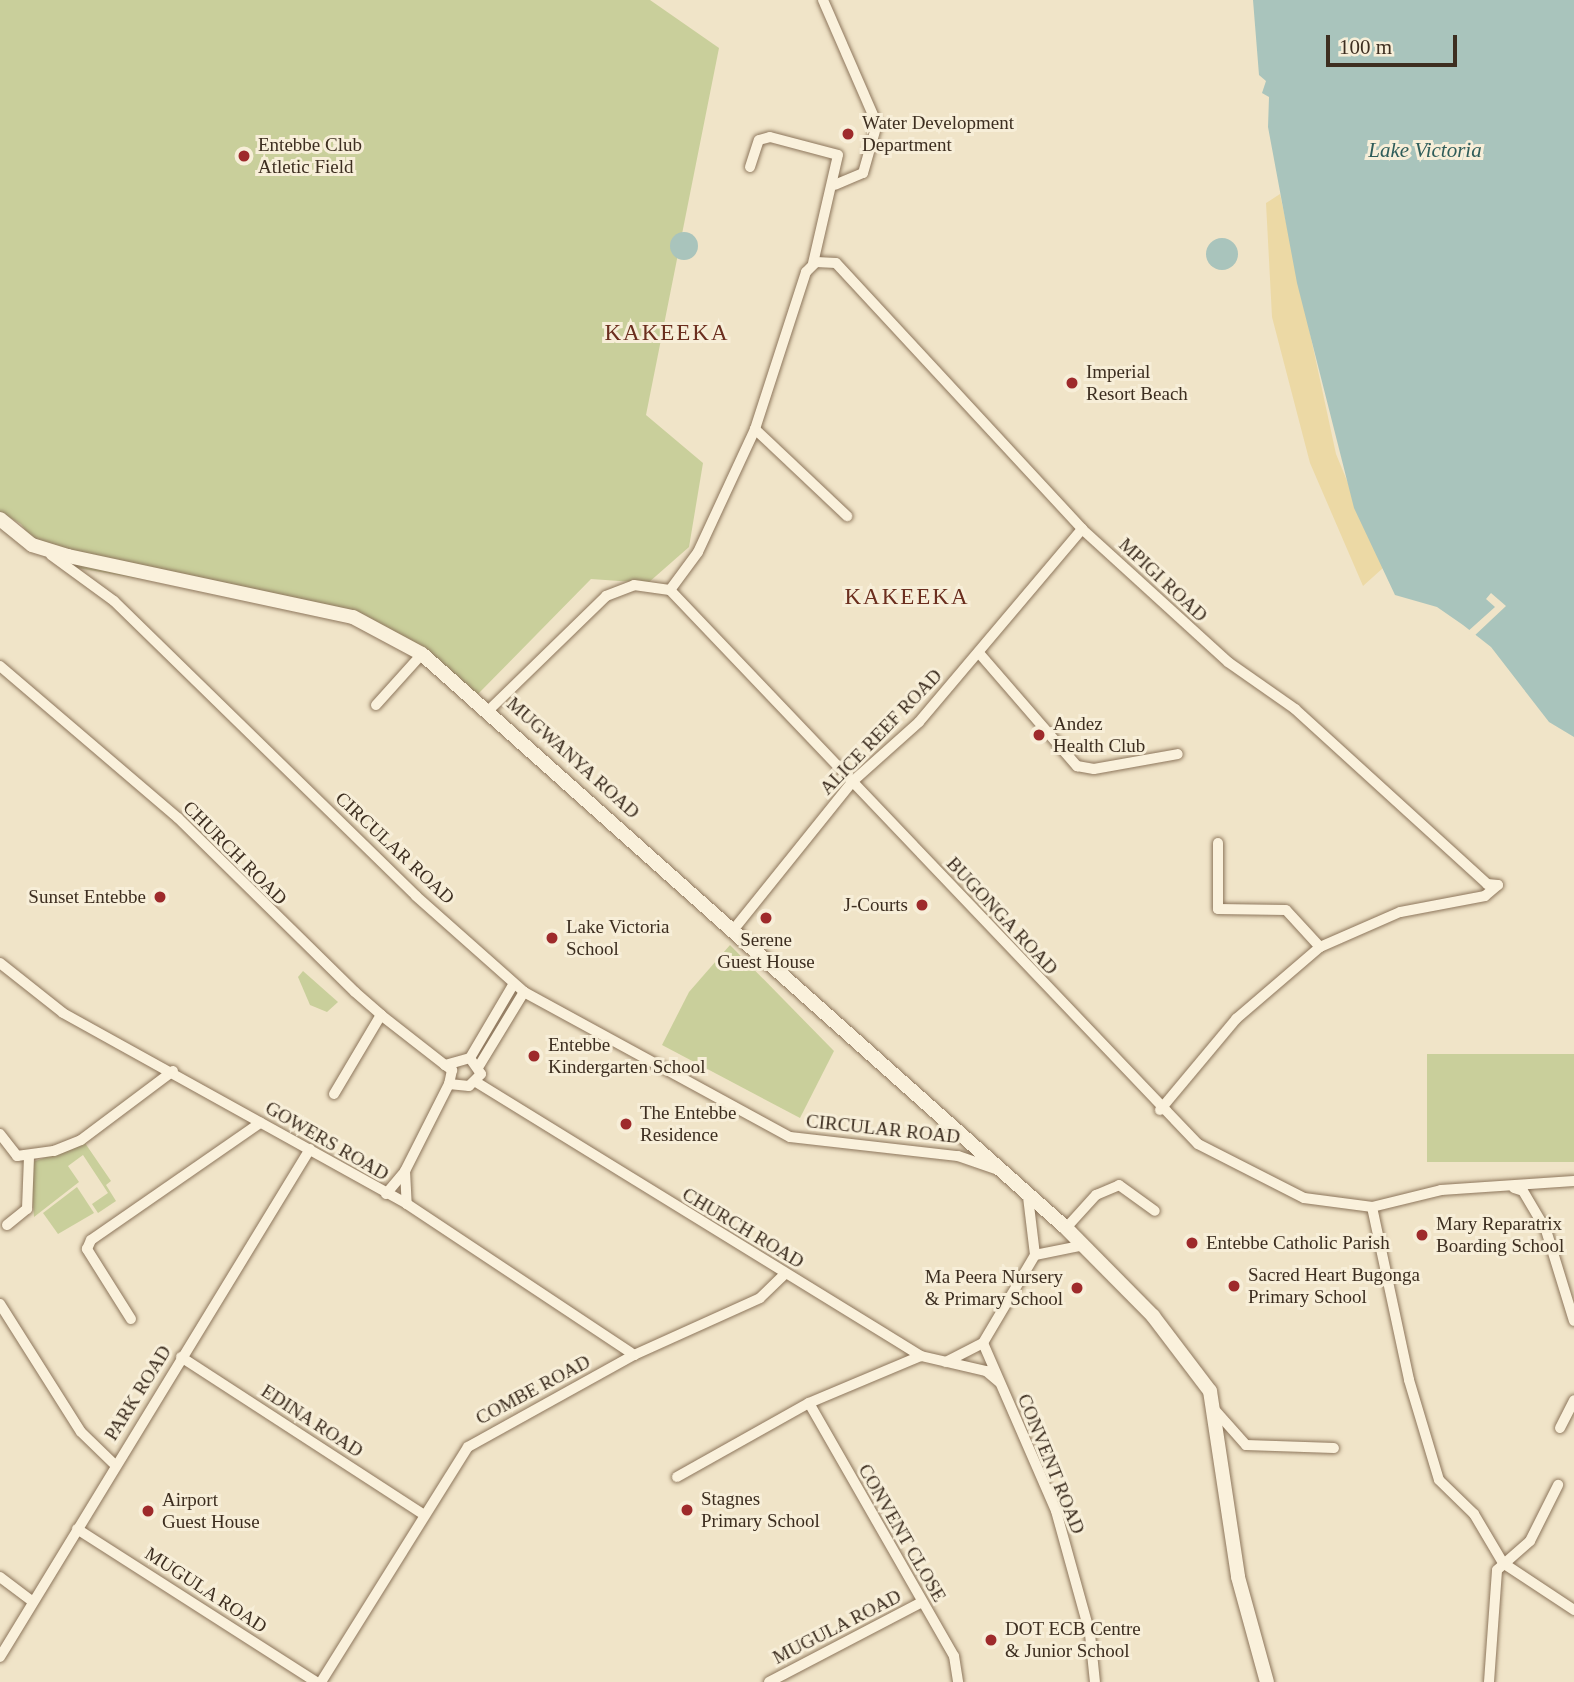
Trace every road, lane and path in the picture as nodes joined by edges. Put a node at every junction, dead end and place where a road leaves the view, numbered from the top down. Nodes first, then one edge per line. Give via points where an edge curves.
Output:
1 (823, 0) edge
2 (751, 167) dead end
3 (835, 185) junction
4 (813, 263) junction
5 (755, 429) junction
6 (847, 516) dead end
7 (0, 519) edge
8 (1082, 529) junction
9 (32, 545) junction
10 (670, 590) junction
11 (422, 653) junction
12 (979, 653) junction
13 (0, 666) edge
14 (376, 705) dead end
15 (490, 709) junction
16 (1178, 754) dead end
17 (852, 782) junction
18 (1218, 843) dead end
19 (734, 929) junction
20 (1320, 947) junction
21 (0, 963) edge
22 (513, 985) junction
23 (524, 992) junction
24 (381, 1015) junction
25 (470, 1058) junction
26 (445, 1065) junction
27 (479, 1066) junction
28 (173, 1071) junction
29 (476, 1082) junction
30 (449, 1084) junction
31 (334, 1094) dead end
32 (1160, 1110) junction
33 (260, 1122) junction
34 (0, 1134) edge
35 (310, 1149) junction
36 (29, 1158) junction
37 (996, 1169) junction
38 (405, 1171) junction
39 (1574, 1181) edge
40 (1514, 1188) junction
41 (386, 1194) junction
42 (1027, 1195) junction
43 (407, 1204) junction
44 (1372, 1207) junction
45 (1155, 1211) dead end
46 (7, 1225) dead end
47 (1066, 1228) junction
48 (1084, 1245) junction
49 (1035, 1255) junction
50 (785, 1274) junction
51 (0, 1304) edge
52 (131, 1319) dead end
53 (1574, 1321) edge
54 (983, 1343) junction
55 (634, 1356) junction
56 (921, 1356) junction
57 (181, 1357) junction
58 (946, 1362) junction
59 (999, 1382) junction
60 (1574, 1400) edge
61 (809, 1403) junction
62 (1214, 1409) junction
63 (1560, 1428) dead end
64 (1334, 1448) dead end
65 (114, 1464) junction
66 (677, 1477) dead end
67 (1558, 1485) dead end
68 (424, 1515) junction
69 (77, 1529) junction
70 (1503, 1563) junction
71 (0, 1577) edge
72 (909, 1586) junction
73 (30, 1600) junction
74 (920, 1602) junction
75 (904, 1609) junction
76 (1574, 1610) edge
77 (0, 1657) edge
78 (316, 1682) edge
79 (321, 1682) edge
80 (769, 1682) edge
81 (958, 1682) edge
82 (1095, 1682) edge
83 (1267, 1682) edge
84 (1489, 1682) edge

1 - 3 street via 877,124 863,173
2 - 3 street via 759,140 792,141 838,155
3 - 4 street
4 - 5 street
4 - 8 street, MPIGI ROAD via 827,260 845,271
5 - 6 street
5 - 10 street via 698,552
7 - 9 street, CIRCULAR ROAD
8 - 12 street, ALICE REEF ROAD
8 - 20 street, MPIGI ROAD via 1487,884 1496,883 1496,892 1400,912
9 - 11 street, MUGWANYA ROAD via 353,617
9 - 22 street, CIRCULAR ROAD via 114,601
10 - 15 street via 634,585 606,596
10 - 17 street, BUGONGA ROAD
11 - 14 street
11 - 15 street, MUGWANYA ROAD
12 - 16 street via 1077,766 1094,769
12 - 17 street, ALICE REEF ROAD via 919,722
13 - 24 street, CHURCH ROAD via 178,818
15 - 19 street, MUGWANYA ROAD
17 - 19 street, ALICE REEF ROAD
17 - 32 street, BUGONGA ROAD
18 - 20 street via 1218,909 1286,910
19 - 37 street, MUGWANYA ROAD
20 - 32 street via 1236,1019
21 - 28 street, GOWERS ROAD via 52,1006
22 - 23 street, CIRCULAR ROAD
22 - 25 street
23 - 27 street
23 - 37 street, CIRCULAR ROAD via 790,1137 958,1156
24 - 26 street, CHURCH ROAD
24 - 31 street
25 - 26 street
25 - 27 street
26 - 30 street via 452,1070
27 - 29 street
28 - 33 street, GOWERS ROAD
28 - 36 street via 82,1140
29 - 30 street
29 - 50 street, CHURCH ROAD
30 - 38 street
32 - 44 street, BUGONGA ROAD via 1198,1144 1275,1188
33 - 35 street, GOWERS ROAD
33 - 52 street via 91,1240 87,1249
34 - 36 street via 17,1156
35 - 41 street, GOWERS ROAD
35 - 57 street, PARK ROAD
36 - 46 street via 27,1209
37 - 42 street, CIRCULAR ROAD
38 - 41 street
38 - 43 street
39 - 40 street
40 - 44 street via 1397,1196
40 - 53 street via 1523,1191 1546,1230
41 - 43 street, GOWERS ROAD
42 - 47 street, CIRCULAR ROAD
42 - 49 street
43 - 55 street, GOWERS ROAD
44 - 70 street via 1427,1455 1438,1480 1474,1514
45 - 47 street via 1119,1185 1096,1195
47 - 48 street, CIRCULAR ROAD
48 - 49 street
48 - 62 street, CIRCULAR ROAD via 1201,1373
49 - 54 street
50 - 55 street, COMBE ROAD via 760,1298 716,1322
50 - 56 street, CHURCH ROAD
51 - 65 street via 80,1432
54 - 58 street
54 - 59 street, CONVENT ROAD
55 - 68 street, COMBE ROAD via 468,1447
56 - 58 street, CHURCH ROAD
56 - 61 street
57 - 65 street, PARK ROAD
57 - 68 street, EDINA ROAD
58 - 59 street, CHURCH ROAD via 986,1371
59 - 82 street, CONVENT ROAD via 1056,1511 1090,1634
60 - 63 street
61 - 66 street
61 - 72 street, CONVENT CLOSE
62 - 64 street via 1246,1445
62 - 83 street, CIRCULAR ROAD via 1238,1577
65 - 69 street, PARK ROAD
67 - 70 street via 1530,1542
68 - 79 street, COMBE ROAD
69 - 73 street, PARK ROAD
69 - 78 street, MUGULA ROAD
70 - 76 street
70 - 84 street
71 - 73 street
72 - 74 street, CONVENT CLOSE
72 - 75 street
73 - 77 street, PARK ROAD
74 - 75 street, MUGULA ROAD
74 - 81 street, CONVENT CLOSE via 954,1656
75 - 80 street, MUGULA ROAD

